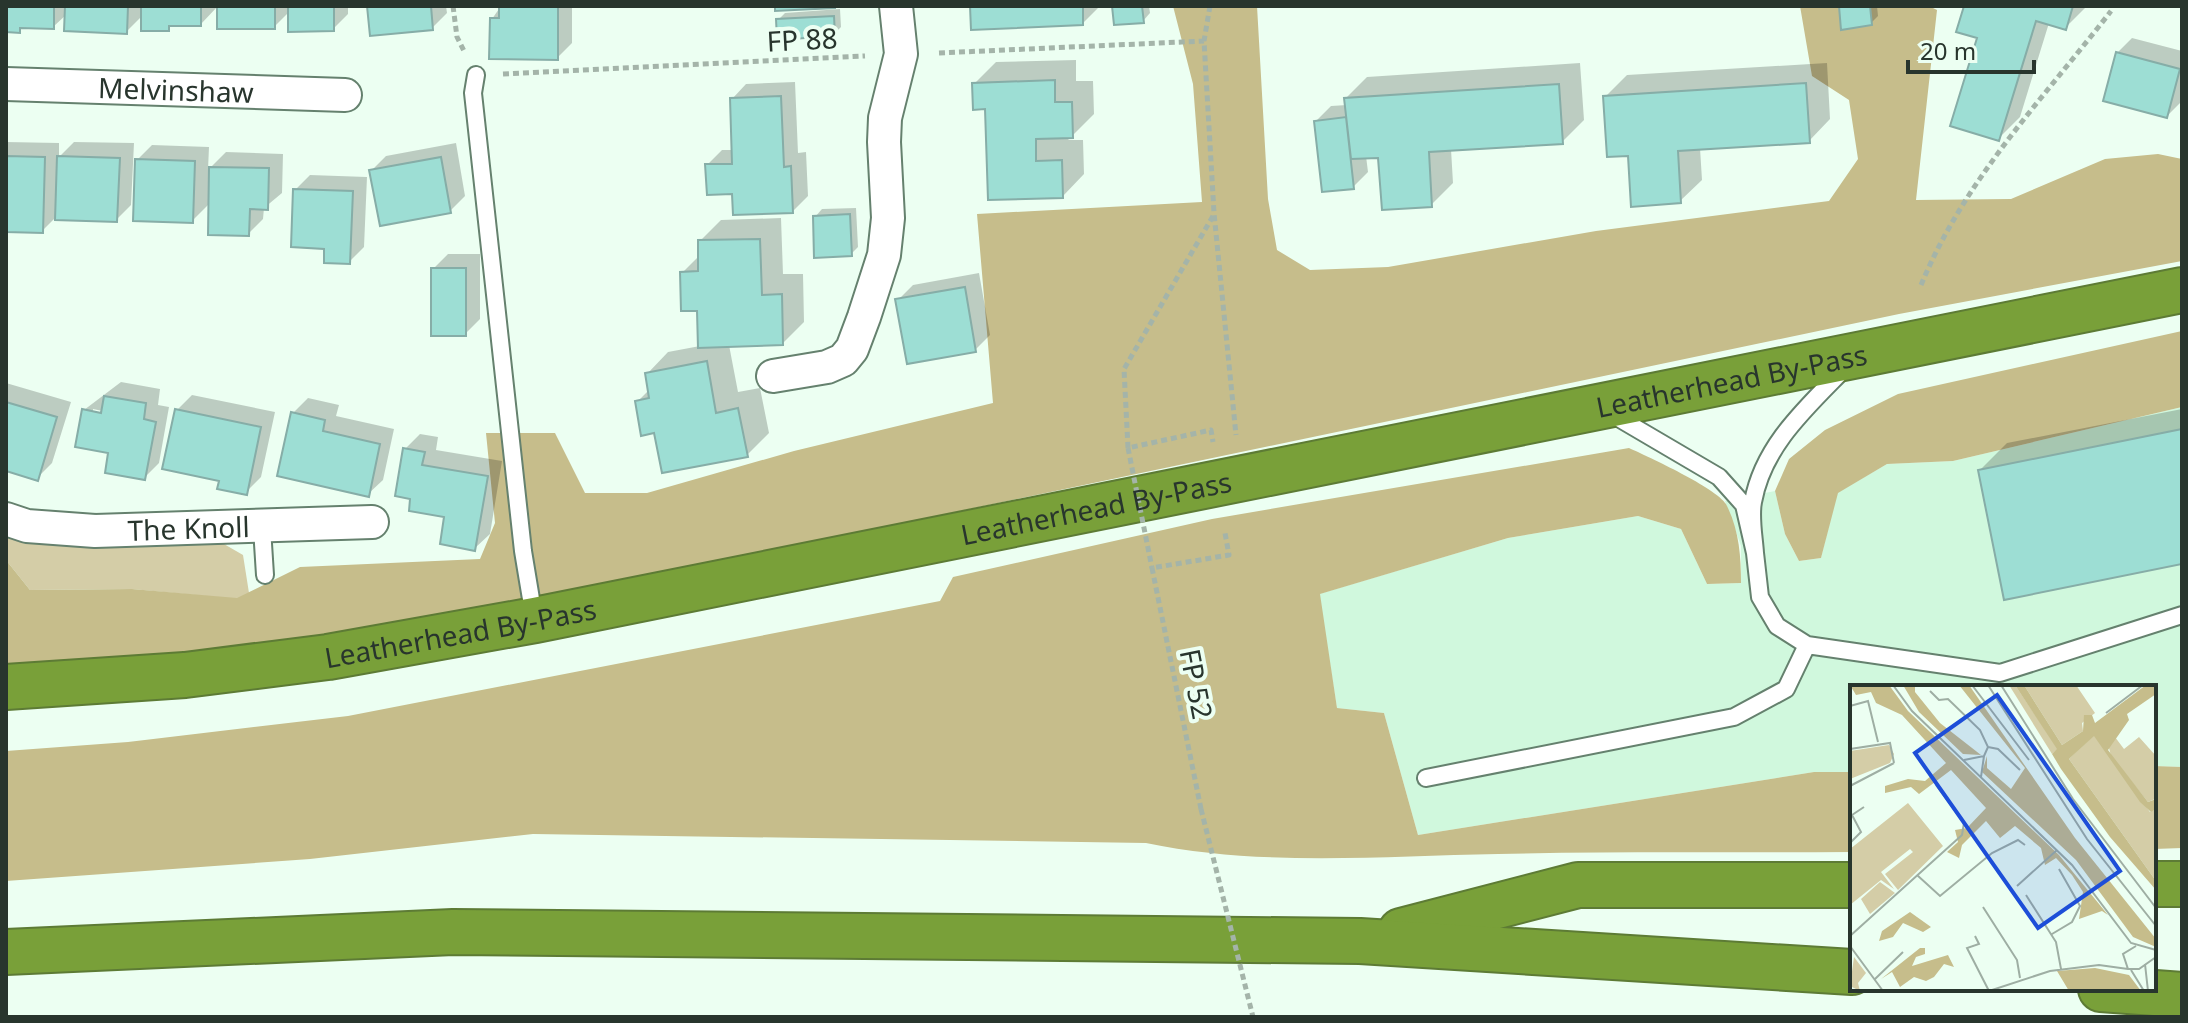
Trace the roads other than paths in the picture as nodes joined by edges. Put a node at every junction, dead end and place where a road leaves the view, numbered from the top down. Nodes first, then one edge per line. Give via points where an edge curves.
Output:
1 (896, 6) edge
2 (476, 75) road end
3 (6, 84) edge
4 (345, 95) dead end
5 (2182, 290) edge
6 (1859, 353) junction
7 (773, 376) dead end
8 (1598, 405) junction
9 (6, 519) edge
10 (372, 522) dead end
11 (262, 528) junction
12 (1755, 553) junction
13 (265, 575) dead end
14 (2182, 615) edge
15 (535, 620) junction
16 (1807, 645) junction
17 (6, 687) edge
18 (1426, 778) dead end
19 (2156, 884) edge
20 (2182, 884) edge
21 (1850, 885) edge
22 (1360, 941) junction
23 (6, 952) edge
24 (1850, 972) edge
25 (2128, 991) edge
26 (2182, 995) edge

1 - 7 street via 901,54 885,118 884,255 852,349 843,360
2 - 15 lane via 473,93
3 - 4 street, Melvinshaw
5 - 6 highway, Leatherhead By-Pass
6 - 8 highway, Leatherhead By-Pass
6 - 12 lane via 1794,421 1762,467 1752,506
8 - 12 lane via 1719,477 1744,505
8 - 15 highway, Leatherhead By-Pass
9 - 11 street, The Knoll via 27,526 95,531
10 - 11 street, The Knoll
11 - 13 lane
12 - 16 lane via 1760,597 1777,626
14 - 16 lane via 2000,673
15 - 17 highway, Leatherhead By-Pass via 328,657 185,675
16 - 18 lane via 1786,689 1734,717
19 - 20 highway
21 - 22 highway via 1578,885
22 - 23 highway via 453,932
22 - 24 highway
25 - 26 highway

